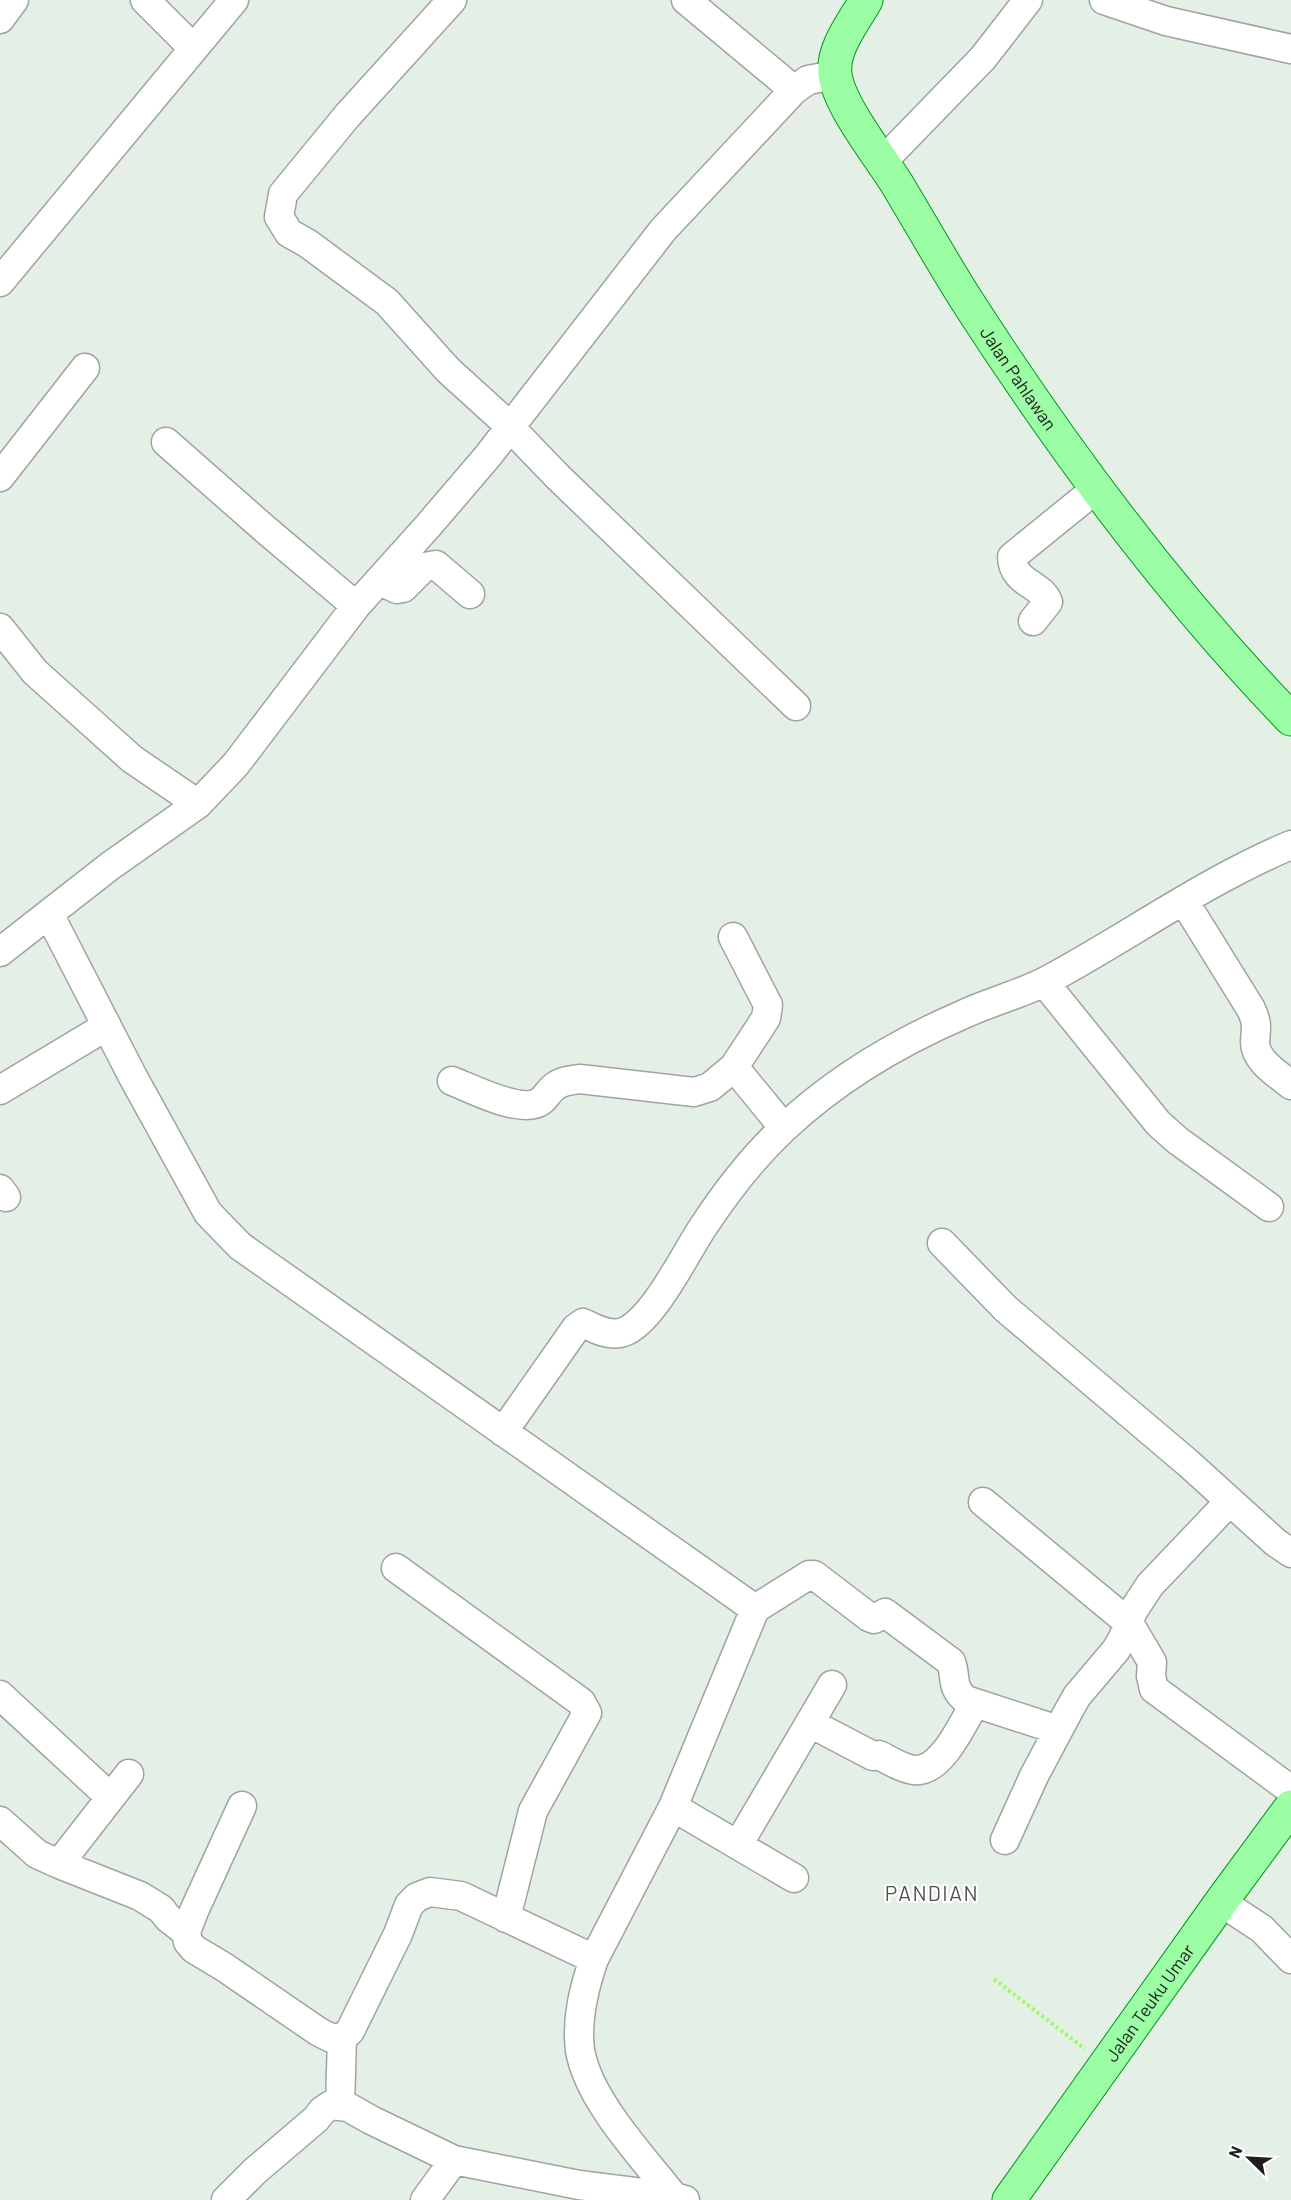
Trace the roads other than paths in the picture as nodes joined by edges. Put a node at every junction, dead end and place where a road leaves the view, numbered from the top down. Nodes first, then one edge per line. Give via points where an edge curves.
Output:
1 (14, 0) edge
2 (145, 0) edge
3 (234, 0) edge
4 (452, 0) edge
5 (686, 0) edge
6 (866, 0) edge
7 (1028, 0) edge
8 (1104, 0) edge
9 (0, 19) edge
10 (193, 48) junction
11 (1291, 49) edge
12 (835, 75) junction
13 (794, 90) junction
14 (883, 161) junction
15 (0, 282) edge
16 (85, 368) dead end
17 (510, 427) junction
18 (166, 442) dead end
19 (0, 477) edge
20 (1097, 488) junction
21 (380, 581) junction
22 (470, 594) dead end
23 (356, 606) junction
24 (1033, 621) dead end
25 (0, 628) edge
26 (796, 706) dead end
27 (1291, 719) edge
28 (198, 804) junction
29 (1291, 845) edge
30 (1184, 901) junction
31 (50, 914) junction
32 (733, 937) dead end
33 (0, 952) edge
34 (1044, 982) junction
35 (107, 1026) junction
36 (734, 1067) junction
37 (452, 1081) dead end
38 (1291, 1085) edge
39 (0, 1090) edge
40 (784, 1128) junction
41 (1269, 1207) dead end
42 (942, 1244) dead end
43 (503, 1432) junction
44 (1230, 1501) junction
45 (983, 1502) dead end
46 (1291, 1553) edge
47 (396, 1568) dead end
48 (755, 1609) junction
49 (1129, 1623) junction
50 (832, 1685) dead end
51 (0, 1695) edge
52 (975, 1702) junction
53 (810, 1723) junction
54 (1058, 1730) junction
55 (129, 1774) dead end
56 (1291, 1790) edge
57 (110, 1797) junction
58 (242, 1806) dead end
59 (673, 1807) junction
60 (1291, 1807) edge
61 (0, 1821) edge
62 (1005, 1840) dead end
63 (738, 1845) junction
64 (59, 1864) junction
65 (794, 1878) dead end
66 (1221, 1902) junction
67 (506, 1918) junction
68 (186, 1932) junction
69 (594, 1959) junction
70 (1291, 1959) edge
71 (342, 2038) junction
72 (340, 2106) junction
73 (454, 2160) junction
74 (679, 2199) edge
75 (225, 2200) edge
76 (425, 2200) edge
77 (1009, 2200) edge

1 - 9 street
2 - 10 street
3 - 10 street
4 - 17 street via 283,194 279,217 289,233 387,302 448,370
5 - 13 street
6 - 12 main road, Jalan Pahlawan via 841,44
7 - 14 street via 983,58
8 - 11 street via 1167,21
10 - 15 street
12 - 13 street via 808,80
12 - 14 main road, Jalan Pahlawan via 845,104
13 - 17 street via 677,213
14 - 20 main road, Jalan Pahlawan via 981,323
16 - 19 street
17 - 21 street
17 - 26 street
18 - 23 street
20 - 24 street via 1012,556 1016,573 1046,596 1048,602
20 - 27 main road, Jalan Pahlawan via 1239,665
21 - 22 street via 403,588 424,567 436,565
21 - 23 street
23 - 28 street via 236,764
25 - 28 street via 35,672 132,759
28 - 31 street
29 - 30 street via 1252,861
30 - 34 street
30 - 38 street via 1251,1009 1256,1020 1257,1052
31 - 33 street
31 - 35 street
32 - 36 street via 768,1005 766,1018
34 - 40 street via 907,1040 848,1076
34 - 41 street via 1158,1123
35 - 39 street
35 - 43 street via 208,1213 224,1231
36 - 37 street via 710,1087 694,1092 580,1079 555,1086 540,1102 517,1106
36 - 40 street
40 - 43 street via 704,1224 652,1307 625,1332 613,1334 583,1323 576,1328
42 - 44 street via 1006,1309
43 - 48 street
44 - 46 street
44 - 49 street via 1150,1585
45 - 49 street
47 - 67 street via 581,1702 587,1713 533,1811
48 - 52 street via 814,1575 869,1617 874,1619 885,1613 951,1662 957,1692
48 - 59 street
49 - 54 street via 1116,1650 1077,1696
49 - 56 street via 1152,1662 1154,1689
50 - 53 street
51 - 57 street
52 - 53 street via 943,1757 922,1769 913,1770 873,1756
52 - 54 street
53 - 63 street
54 - 62 street
55 - 57 street
57 - 64 street
58 - 68 street
59 - 63 street
59 - 69 street
60 - 66 main road, Jalan Teuku Umar
61 - 64 street via 37,1854
63 - 65 street
64 - 68 street via 140,1896
66 - 70 street via 1262,1929
66 - 77 main road, Jalan Teuku Umar
67 - 69 street
67 - 71 street via 461,1896 430,1892 417,1897 406,1911 350,2031
68 - 71 street via 194,1949 319,2032
69 - 74 street via 580,2016 580,2052 586,2070 606,2109
71 - 72 street
72 - 73 street
72 - 75 street via 331,2105 322,2111
73 - 74 street via 579,2185
73 - 76 street

